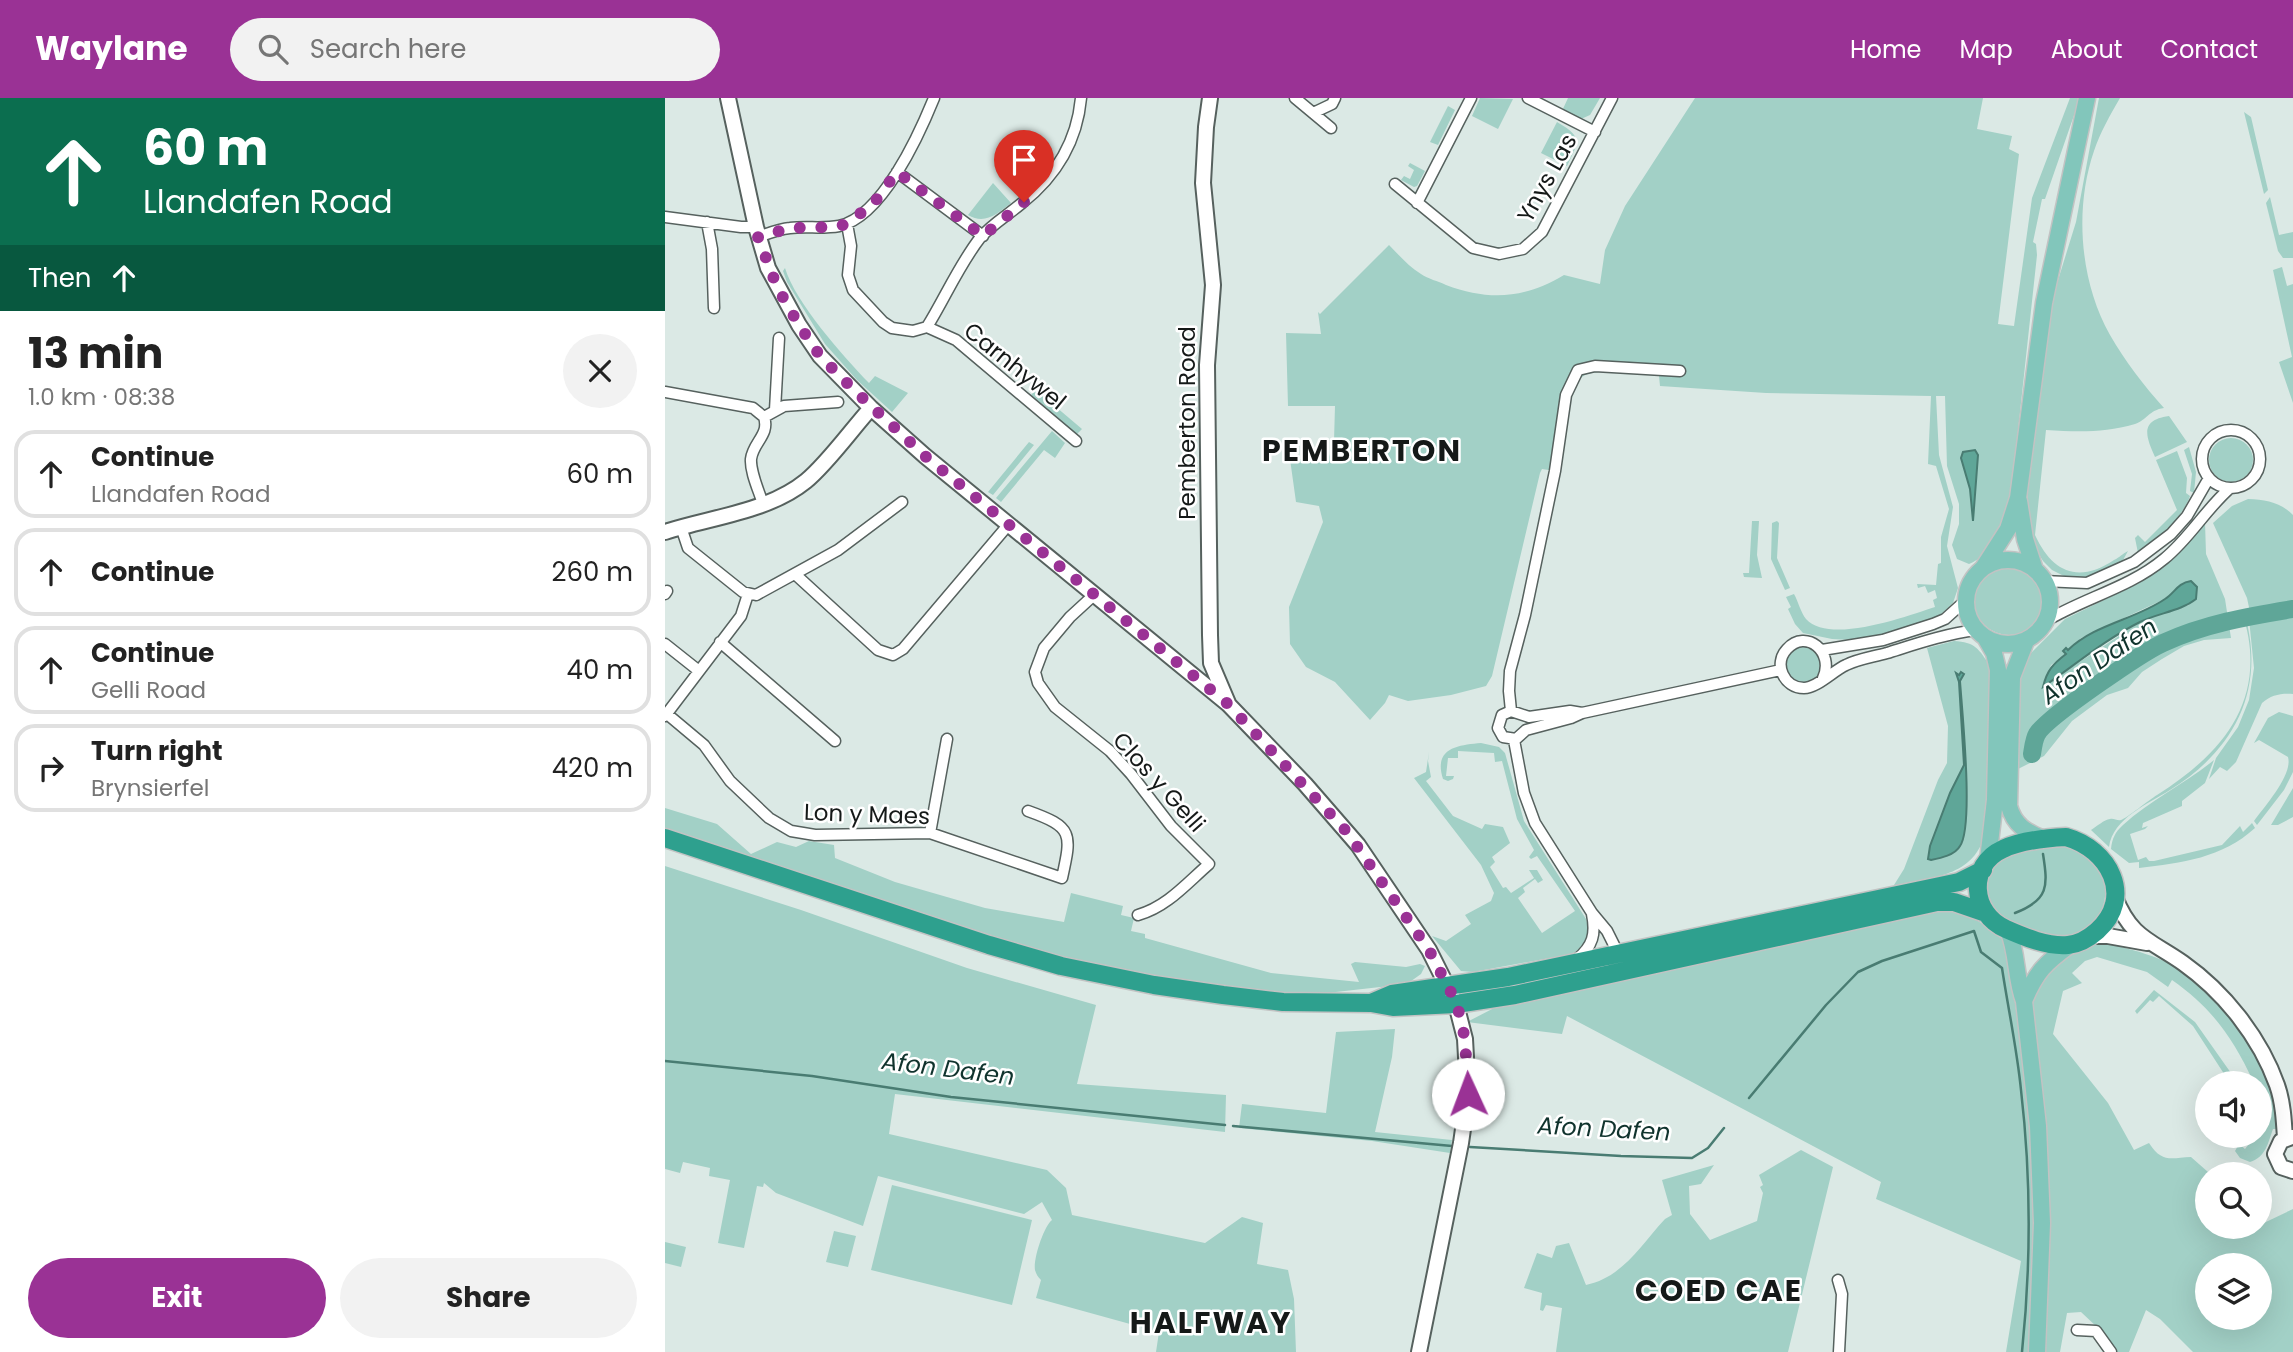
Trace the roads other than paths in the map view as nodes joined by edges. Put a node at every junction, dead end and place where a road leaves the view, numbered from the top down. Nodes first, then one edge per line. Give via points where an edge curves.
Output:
1 (728, 98) edge
2 (934, 98) edge
3 (1081, 98) edge
4 (1210, 98) edge
5 (1295, 98) edge
6 (1335, 98) edge
7 (1471, 98) edge
8 (1528, 98) edge
9 (1612, 98) edge
10 (2087, 98) edge
11 (1313, 113) junction
12 (1331, 128) dead end
13 (1595, 132) junction
14 (897, 172) junction
15 (1395, 184) dead end
16 (1417, 203) junction
17 (665, 218) edge
18 (707, 222) junction
19 (846, 224) junction
20 (757, 232) junction
21 (983, 236) junction
22 (714, 308) dead end
23 (927, 327) junction
24 (779, 338) dead end
25 (1680, 371) dead end
26 (665, 392) edge
27 (838, 402) dead end
28 (871, 408) junction
29 (775, 410) junction
30 (764, 417) junction
31 (1076, 441) dead end
32 (2209, 478) junction
33 (2230, 488) junction
34 (2018, 498) junction
35 (902, 502) dead end
36 (763, 504) junction
37 (1009, 524) junction
38 (681, 527) junction
39 (665, 532) edge
40 (1983, 568) junction
41 (796, 575) junction
42 (2040, 575) junction
43 (748, 594) junction
44 (1094, 595) junction
45 (1965, 601) junction
46 (2046, 621) junction
47 (1981, 635) junction
48 (2026, 640) junction
49 (720, 642) junction
50 (665, 643) edge
51 (1822, 650) junction
52 (1211, 663) junction
53 (1184, 670) junction
54 (1781, 670) junction
55 (699, 671) junction
56 (1823, 678) junction
57 (1228, 704) junction
58 (1511, 711) junction
59 (1582, 713) junction
60 (666, 715) edge
61 (1524, 716) junction
62 (1526, 730) junction
63 (947, 739) dead end
64 (1514, 740) junction
65 (835, 741) dead end
66 (1028, 811) dead end
67 (930, 833) junction
68 (665, 838) edge
69 (2044, 839) junction
70 (1986, 865) junction
71 (2115, 897) junction
72 (1983, 912) junction
73 (1592, 914) junction
74 (1138, 915) dead end
75 (2008, 930) junction
76 (2091, 936) junction
77 (2149, 943) junction
78 (2070, 945) junction
79 (1619, 954) junction
80 (1573, 964) junction
81 (1611, 975) junction
82 (1448, 985) junction
83 (2024, 1001) junction
84 (1371, 1003) junction
85 (1457, 1004) junction
86 (2289, 1138) edge
87 (2293, 1171) edge
88 (1838, 1280) dead end
89 (2077, 1330) dead end
90 (1419, 1352) edge
91 (1839, 1352) edge
92 (2037, 1352) edge
93 (2111, 1352) edge

1 - 20 main road
2 - 14 street
3 - 21 street, Carnhywel via 1073,140 1055,171
4 - 52 main road, Pemberton Road via 1203,183 1213,285 1207,387
5 - 11 street
6 - 11 street
7 - 16 street
8 - 13 street
9 - 13 street, Ynys Las
10 - 34 main road via 2044,303
11 - 12 street
13 - 16 street, Ynys Las via 1542,232 1523,249 1499,254 1473,248
14 - 19 street via 873,204
14 - 21 street
15 - 16 street, Ynys Las
17 - 18 street
18 - 20 street
18 - 22 street
19 - 20 street
19 - 23 street, Carnhywel via 853,290 893,328 913,331
20 - 28 main road via 777,287 799,325 820,356
21 - 23 street, Carnhywel
23 - 31 street, Carnhywel via 957,340
24 - 29 street
25 - 58 street via 1595,366 1578,370 1572,381 1510,671
26 - 30 street via 753,408
27 - 29 street
28 - 36 main road via 807,480
28 - 37 main road
29 - 30 street
30 - 36 street via 766,430 751,461
32 - 33 street
32 - 33 street via 2203,460 2208,442 2227,431 2242,433 2254,443 2261,461 2252,479
32 - 42 street via 2171,534 2134,562 2087,583
33 - 46 street via 2164,559 2137,578
34 - 40 main road via 2008,529
34 - 42 main road via 2025,538
35 - 41 street
36 - 38 main road
37 - 41 street via 903,649 893,655 878,650
37 - 44 main road
38 - 39 main road
38 - 43 street via 688,548
40 - 42 main road via 2010,560
40 - 45 main road via 1973,578
41 - 43 street via 757,595
42 - 46 main road via 2049,594
43 - 49 street via 741,616
44 - 53 main road
44 - 74 street, Clos y Gelli via 1044,648 1035,672 1038,683 1055,707 1117,759 1171,826 1209,864 1168,900
45 - 47 main road via 1968,618
45 - 51 street via 1945,620 1883,640
46 - 48 main road
47 - 48 main road via 2002,644
47 - 56 street via 1939,637 1846,665
47 - 70 main road via 1994,653 1998,670 1995,800
48 - 69 main road via 2012,677 2009,806 2017,824
49 - 55 street
49 - 65 street
50 - 55 street
51 - 54 street via 1808,642 1793,644 1782,655
51 - 56 street via 1827,664
52 - 53 main road
52 - 57 main road
53 - 57 main road
54 - 56 street via 1789,683 1803,688
54 - 59 street
55 - 60 street
57 - 82 main road via 1358,845
58 - 61 street
58 - 64 street via 1499,719 1498,729 1503,737
59 - 61 street
59 - 62 street
60 - 67 street, Lon y Maes via 704,745 730,781 769,818 792,831 815,835
61 - 62 street
62 - 64 street
63 - 67 street
64 - 73 street via 1535,823
66 - 67 street, Lon y Maes via 1065,830 1070,845 1062,878
68 - 84 highway via 1061,966 1223,995 1283,1002
69 - 70 highway via 2005,848
69 - 71 highway via 2066,837 2087,845 2108,866
70 - 72 highway via 1978,882
70 - 79 highway via 1959,882
71 - 76 highway via 2107,921
71 - 77 main road via 2131,927
72 - 75 highway
72 - 81 highway via 1954,902 1937,902
73 - 79 street
73 - 80 street via 1593,940
75 - 78 highway via 2043,943
75 - 83 main road
76 - 77 main road
76 - 78 highway
77 - 86 main road via 2208,982 2246,1027 2277,1085
78 - 83 main road via 2046,962
79 - 80 highway
79 - 81 street
80 - 82 highway
81 - 85 highway
82 - 84 highway via 1392,994
82 - 85 main road
83 - 92 main road via 2038,1126 2042,1223
84 - 85 highway via 1394,1007
85 - 90 main road via 1465,1039 1468,1094
86 - 87 main road via 2278,1145 2276,1159 2281,1167
88 - 91 street via 1842,1294
89 - 93 street via 2096,1331

